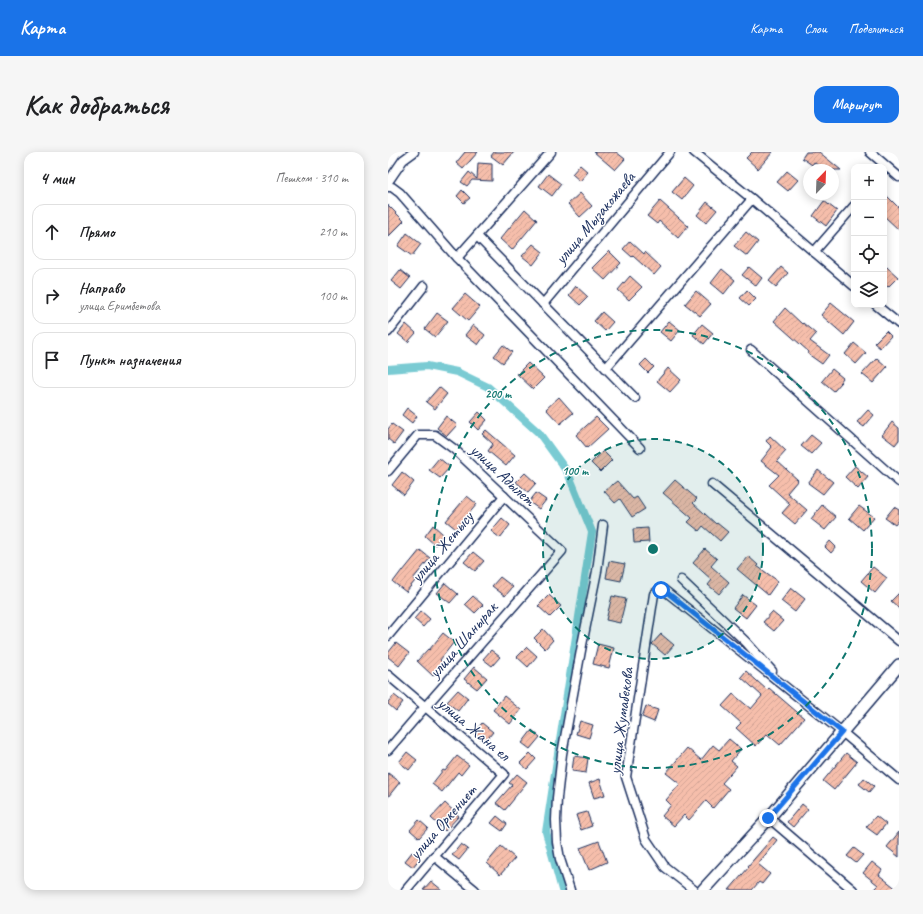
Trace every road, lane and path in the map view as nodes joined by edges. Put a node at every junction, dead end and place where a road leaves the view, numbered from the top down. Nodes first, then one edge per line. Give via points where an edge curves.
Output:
1 (414, 152) edge
2 (552, 152) edge
3 (670, 152) edge
4 (694, 152) edge
5 (870, 152) edge
6 (881, 164) edge
7 (887, 170) edge
8 (899, 177) edge
9 (388, 182) edge
10 (388, 186) edge
11 (752, 199) junction
12 (851, 209) edge
13 (477, 236) junction
14 (814, 252) junction
15 (457, 258) junction
16 (851, 283) edge
17 (424, 286) dead end
18 (543, 304) junction
19 (880, 308) edge
20 (899, 324) edge
21 (388, 332) edge
22 (751, 350) dead end
23 (606, 368) junction
24 (635, 398) dead end
25 (640, 448) dead end
26 (388, 471) edge
27 (899, 482) edge
28 (712, 484) dead end
29 (504, 496) junction
30 (603, 525) dead end
31 (562, 551) joint
32 (681, 580) dead end
33 (388, 636) edge
34 (899, 641) edge
35 (899, 665) edge
36 (388, 675) edge
37 (789, 689) junction
38 (425, 706) junction
39 (842, 732) junction
40 (388, 750) edge
41 (504, 774) joint
42 (899, 780) edge
43 (768, 818) junction
44 (434, 856) junction
45 (406, 890) edge
46 (475, 890) edge
47 (570, 890) edge
48 (694, 890) edge
49 (703, 890) edge
50 (853, 890) edge

1 - 9 street via 403,160
2 - 13 street
3 - 18 street, улица Мызакожаева
4 - 11 street
5 - 6 street
7 - 8 street
10 - 15 street via 400,193
11 - 14 street
11 - 23 street
12 - 14 street
13 - 15 street
13 - 18 street
14 - 16 street
15 - 25 street
17 - 21 street
18 - 23 street
19 - 20 street
22 - 27 street
23 - 24 street
26 - 29 street, улица Адылет via 418,435 435,435 454,449
28 - 34 street
29 - 31 street, улица Адылет
29 - 33 street, улица Жетысу
30 - 47 street via 597,570 562,754 556,820 560,859
31 - 38 street, улица Шанырак
32 - 37 street via 746,642
35 - 39 main road
36 - 38 street, улица Жана ел
37 - 39 street
37 - 48 street, улица Жумабекова via 664,590 654,594 626,777 646,839 665,867
38 - 40 street, улица Шанырак
38 - 41 street, улица Жана ел
39 - 42 street
39 - 43 main road
41 - 44 street, улица Оркениет
43 - 49 main road
43 - 50 street
44 - 45 street, улица Оркениет
44 - 46 street

